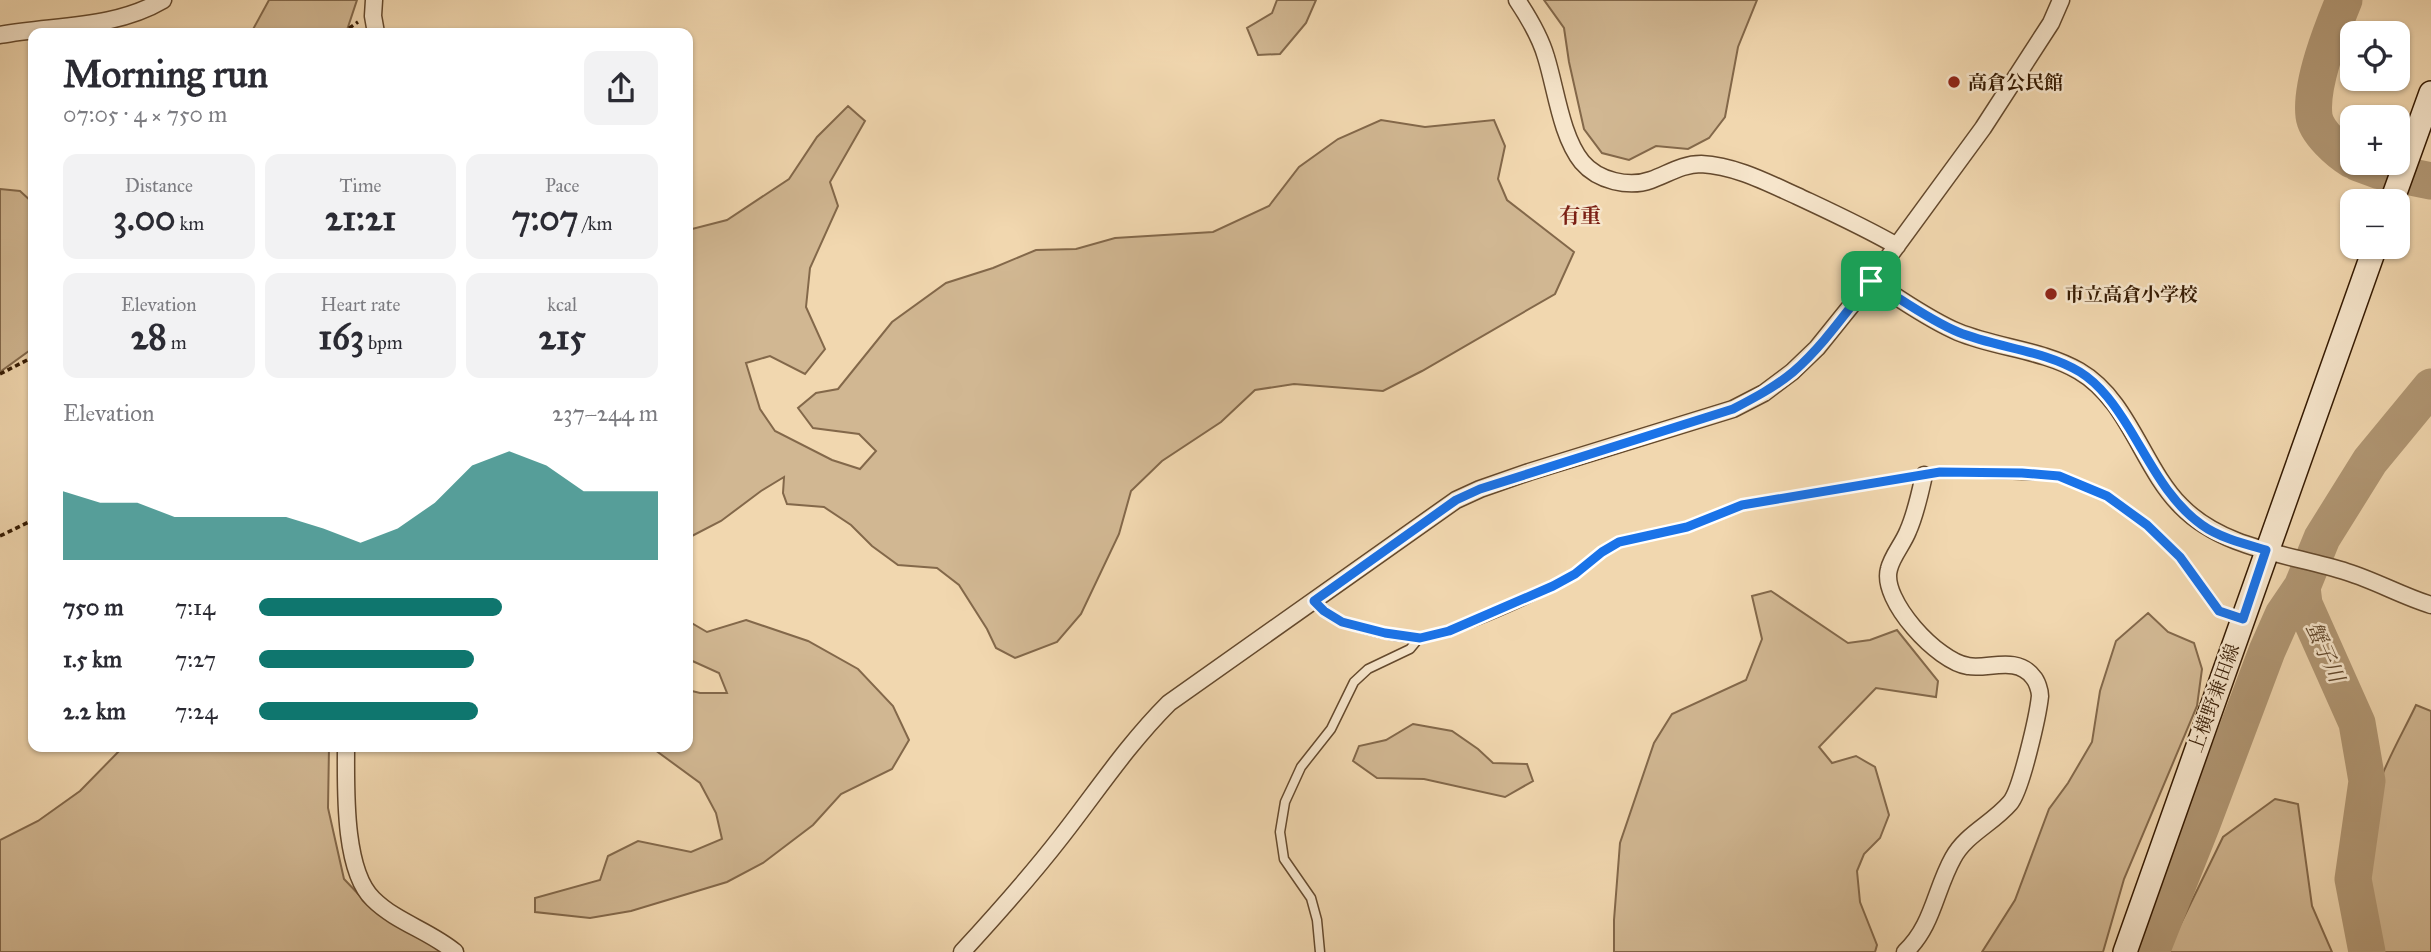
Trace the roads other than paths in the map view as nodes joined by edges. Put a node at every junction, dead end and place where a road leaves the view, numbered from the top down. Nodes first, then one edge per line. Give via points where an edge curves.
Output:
1 (163, 0) edge
2 (374, 0) edge
3 (1517, 0) edge
4 (2061, 0) edge
5 (54, 28) edge
6 (375, 28) edge
7 (28, 31) edge
8 (0, 35) edge
9 (2431, 93) edge
10 (2396, 189) edge
11 (1897, 246) junction
12 (2371, 259) edge
13 (1871, 281) junction
14 (1924, 475) junction
15 (2266, 550) junction
16 (1314, 601) junction
17 (2431, 605) edge
18 (2243, 619) junction
19 (1420, 638) junction
20 (346, 752) edge
21 (455, 952) edge
22 (962, 952) edge
23 (1320, 952) edge
24 (1905, 952) edge
25 (2124, 952) edge

1 - 5 street via 109,21
2 - 6 street
3 - 11 street via 1546,55 1573,147 1593,172 1628,183 1650,181 1694,164 1717,165 1747,173
4 - 11 street via 1983,128
7 - 8 street
9 - 10 main road
11 - 13 street
12 - 15 main road, 上横野兼田線
13 - 15 street via 1959,332 2079,371 2100,387 2166,491 2182,508 2203,526
13 - 16 street via 1817,348 1765,393 1733,409 1456,500
14 - 18 lane via 2059,476 2107,496 2180,557 2219,611
14 - 19 lane via 1742,505 1687,527 1619,542 1553,586 1449,631
14 - 24 street via 1908,531 1888,570 1897,602 1925,640 1952,661 1969,667 2012,664 2033,675 2041,693 2012,801 1966,839 1952,859 1927,924
15 - 17 street via 2327,566
15 - 18 main road, 上横野兼田線
16 - 19 lane via 1342,622
16 - 22 street via 1169,703 1138,734 1061,837
18 - 25 main road, 上横野兼田線
19 - 23 lane via 1410,649 1368,668 1354,682 1331,729 1301,767 1285,802 1280,832 1284,859 1311,898
20 - 21 street via 346,806 361,882 372,899 388,911

